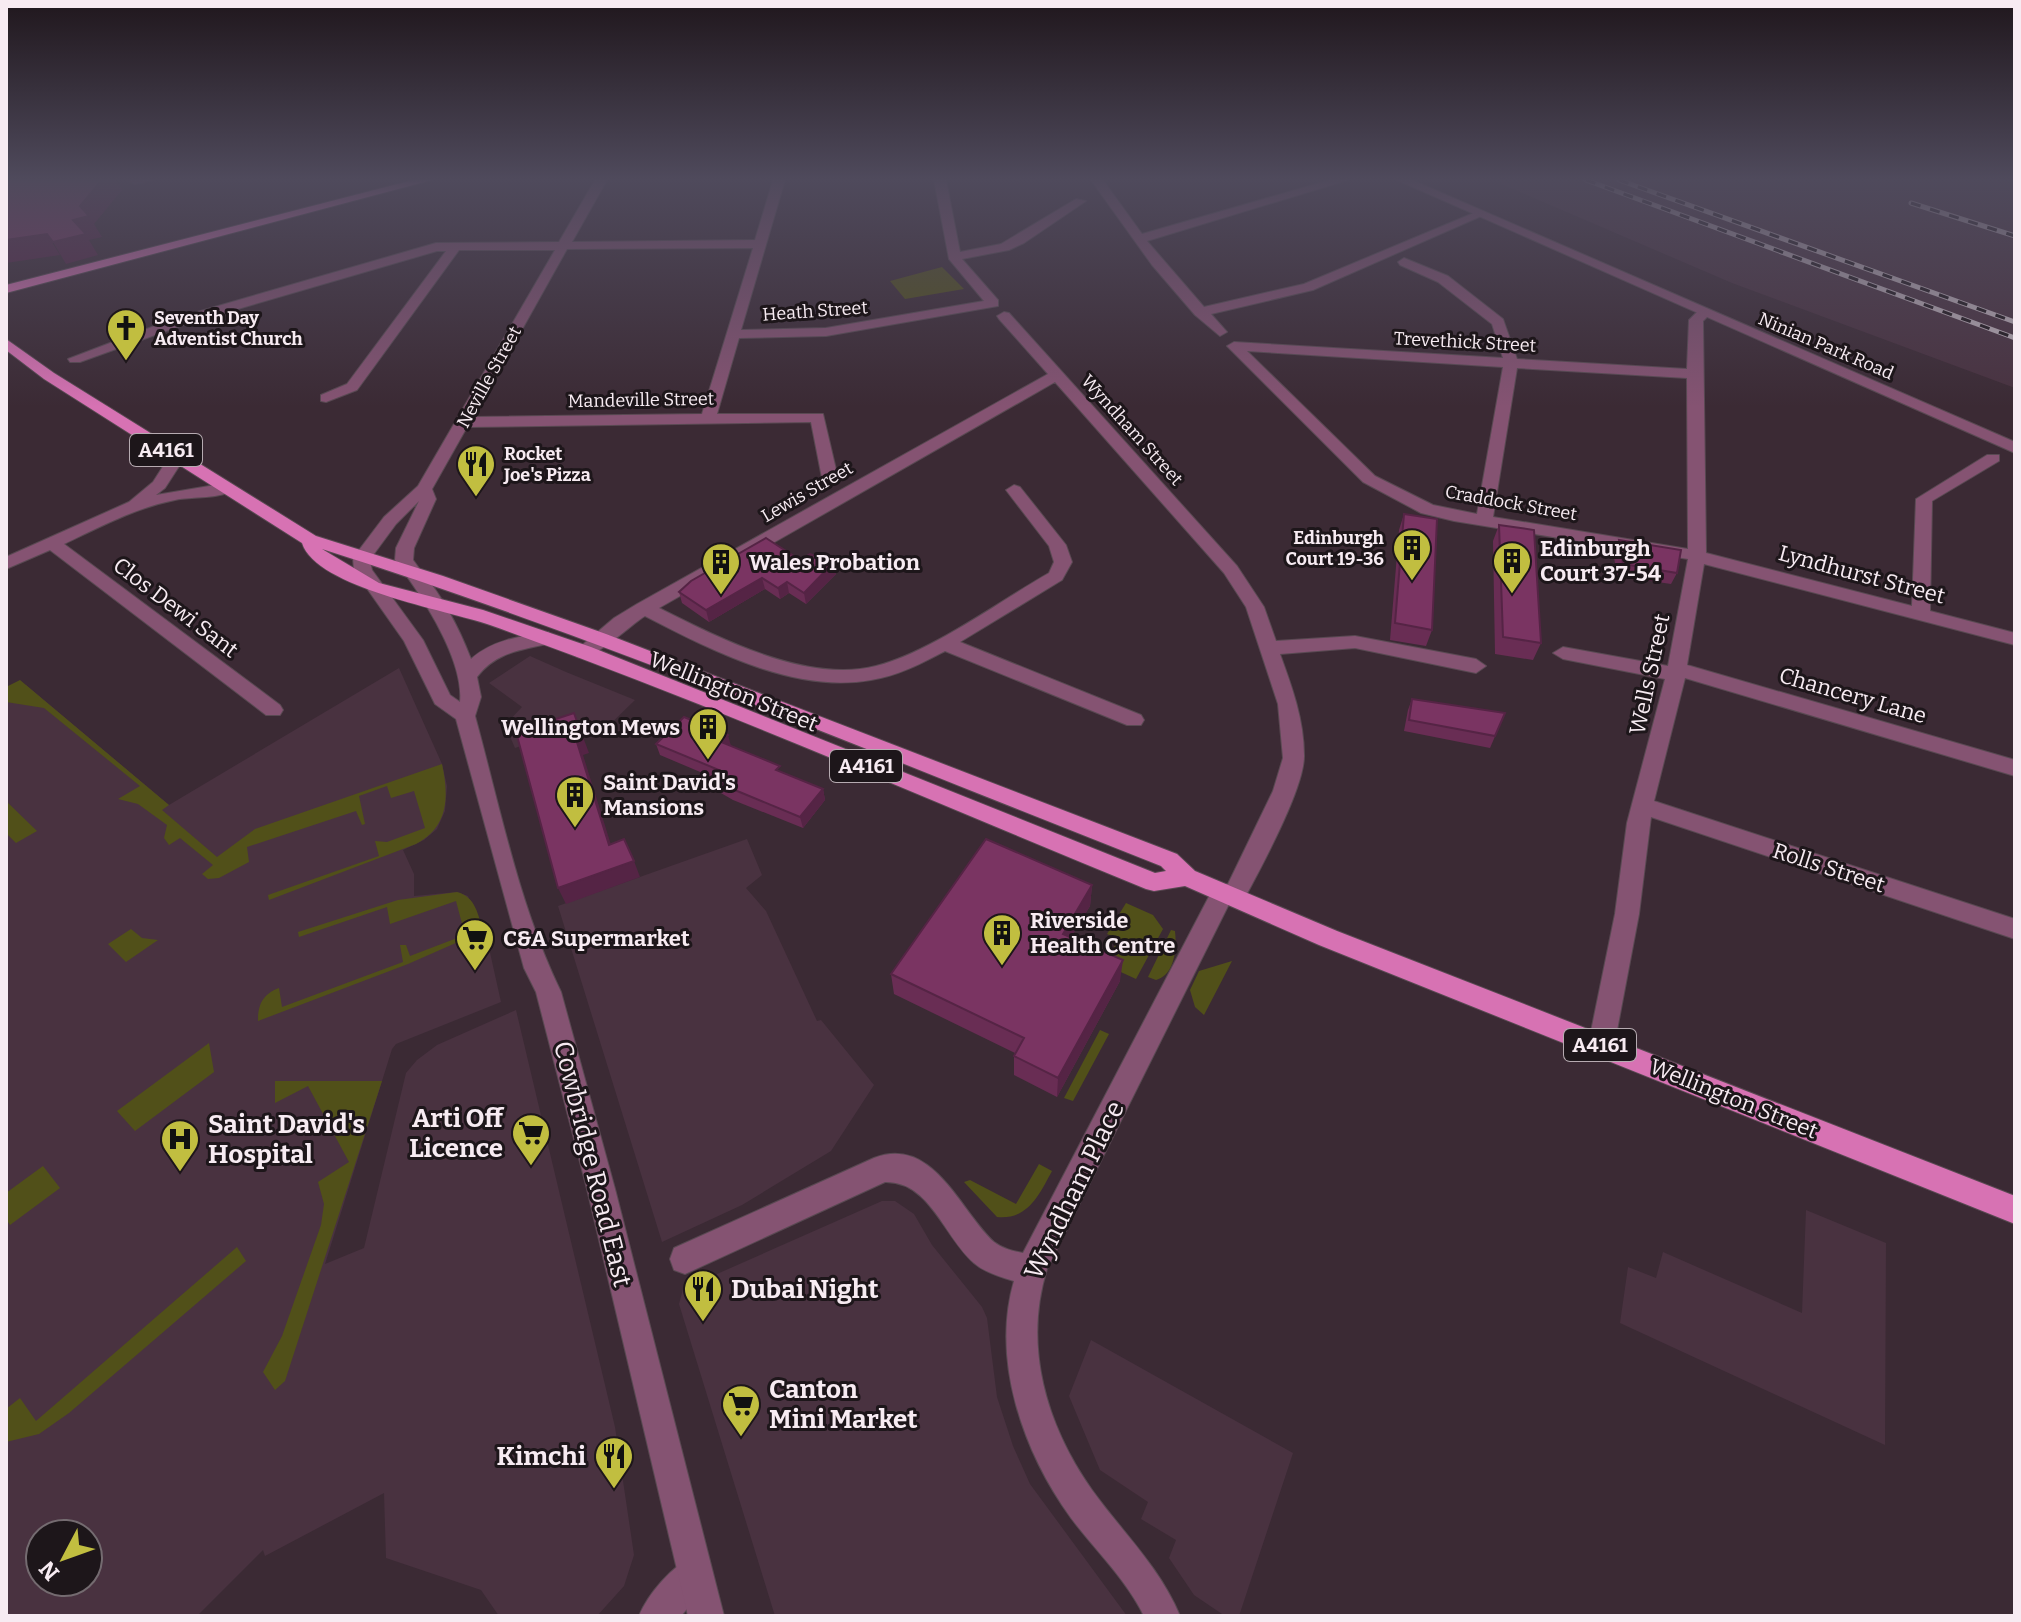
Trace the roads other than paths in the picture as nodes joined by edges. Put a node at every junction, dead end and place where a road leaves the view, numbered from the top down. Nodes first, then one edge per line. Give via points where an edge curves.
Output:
1 (132, 256) edge
2 (406, 256) edge
3 (449, 256) edge
4 (556, 256) edge
5 (757, 256) edge
6 (960, 256) edge
7 (1152, 256) edge
8 (1382, 256) edge
9 (1574, 256) edge
10 (955, 257) joint
11 (1404, 262) dead end
12 (6, 289) edge
13 (999, 310) junction
14 (1200, 312) junction
15 (1704, 313) junction
16 (1220, 332) dead end
17 (734, 334) junction
18 (6, 343) edge
19 (1234, 346) joint
20 (75, 359) dead end
21 (1511, 362) junction
22 (1694, 374) junction
23 (1056, 376) junction
24 (326, 398) dead end
25 (708, 418) junction
26 (464, 422) junction
27 (2015, 448) edge
28 (177, 457) junction
29 (1993, 458) dead end
30 (830, 478) dead end
31 (227, 488) junction
32 (424, 489) junction
33 (1014, 490) dead end
34 (130, 507) junction
35 (1484, 521) junction
36 (310, 540) junction
37 (51, 543) junction
38 (1697, 556) junction
39 (362, 558) junction
40 (6, 564) edge
41 (1231, 570) joint
42 (415, 575) junction
43 (373, 587) junction
44 (436, 604) junction
45 (644, 608) junction
46 (1921, 614) junction
47 (548, 638) junction
48 (2015, 639) edge
49 (944, 643) junction
50 (592, 645) junction
51 (1269, 648) junction
52 (1563, 653) dead end
53 (1476, 666) dead end
54 (1677, 672) junction
55 (467, 677) junction
56 (273, 710) dead end
57 (465, 716) junction
58 (1134, 720) dead end
59 (2015, 768) edge
60 (1643, 806) junction
61 (1228, 894) junction
62 (2015, 929) edge
63 (1601, 1046) junction
64 (2015, 1210) edge
65 (685, 1259) dead end
66 (1031, 1270) junction
67 (694, 1574) junction
68 (657, 1616) edge
69 (706, 1616) edge
70 (1162, 1616) edge

1 - 12 main road
2 - 20 street via 178,322
3 - 24 street via 352,387
4 - 26 street, Neville Street
5 - 17 street
6 - 10 street
7 - 14 street
8 - 14 street via 1308,287
9 - 15 street, Ninian Park Road
10 - 13 street, Wyndham Street
11 - 21 street via 1443,279 1498,322
13 - 17 street, Heath Street via 826,332
13 - 23 street, Wyndham Street
14 - 16 street
15 - 22 street, Wells Street via 1696,320
15 - 27 street, Ninian Park Road
17 - 25 street
18 - 28 main road, A4161
19 - 21 street, Trevethick Street
19 - 35 street, Craddock Street via 1369,479 1427,509
21 - 22 street, Trevethick Street
21 - 35 street
22 - 38 street, Wells Street
23 - 41 street, Wyndham Street
23 - 45 street, Lewis Street
25 - 26 street, Mandeville Street
25 - 30 street, Mandeville Street via 818,417
26 - 32 street, Neville Street
28 - 31 main road, A4161
28 - 34 street via 159,485
29 - 46 street via 1924,499
31 - 34 street
31 - 36 main road, A4161
32 - 39 street, Neville Street via 383,528
32 - 42 street, Neville Street via 428,499 405,548 404,560
33 - 49 street via 1057,545 1063,562 1056,576
34 - 37 street
35 - 38 street, Craddock Street
36 - 39 main road, A4161
36 - 43 main road, A4161 via 314,553
37 - 40 street
37 - 56 street, Clos Dewi Sant
38 - 46 street, Lyndhurst Street
38 - 54 street, Wells Street
39 - 42 main road, Wellington Street / A4161
39 - 43 street
41 - 51 street, Wyndham Place via 1255,607
42 - 44 street, Cowbridge Road East
42 - 50 main road, Wellington Street / A4161
43 - 44 main road, Wellington Street / A4161
43 - 57 street via 413,640 442,699
44 - 47 main road, Wellington Street / A4161
44 - 55 street, Cowbridge Road East
45 - 49 street via 683,629 799,673 868,675 903,665
45 - 50 street, Lewis Street
46 - 48 street, Lyndhurst Street
47 - 50 main road, Wellington Street / A4161
47 - 55 street via 494,651
49 - 58 street
50 - 61 main road, Wellington Street / A4161 via 1154,882 1187,877
51 - 53 street via 1355,642
51 - 61 street, Wyndham Place via 1288,704 1294,758 1284,791
52 - 54 street, Chancery Lane
54 - 59 street, Chancery Lane
54 - 60 street, Wells Street
55 - 57 street, Cowbridge Road East via 471,698
57 - 67 street, Cowbridge Road East via 601,1189
60 - 62 street, Rolls Street
60 - 63 street, Wells Street
61 - 63 main road, Wellington Street / A4161
61 - 66 street, Wyndham Place
63 - 64 main road, Wellington Street / A4161
65 - 66 street via 896,1165 920,1174 984,1252
66 - 70 street, Wyndham Place via 1020,1334 1036,1410 1065,1478 1155,1596
67 - 68 street
67 - 69 street, Cowbridge Road East

